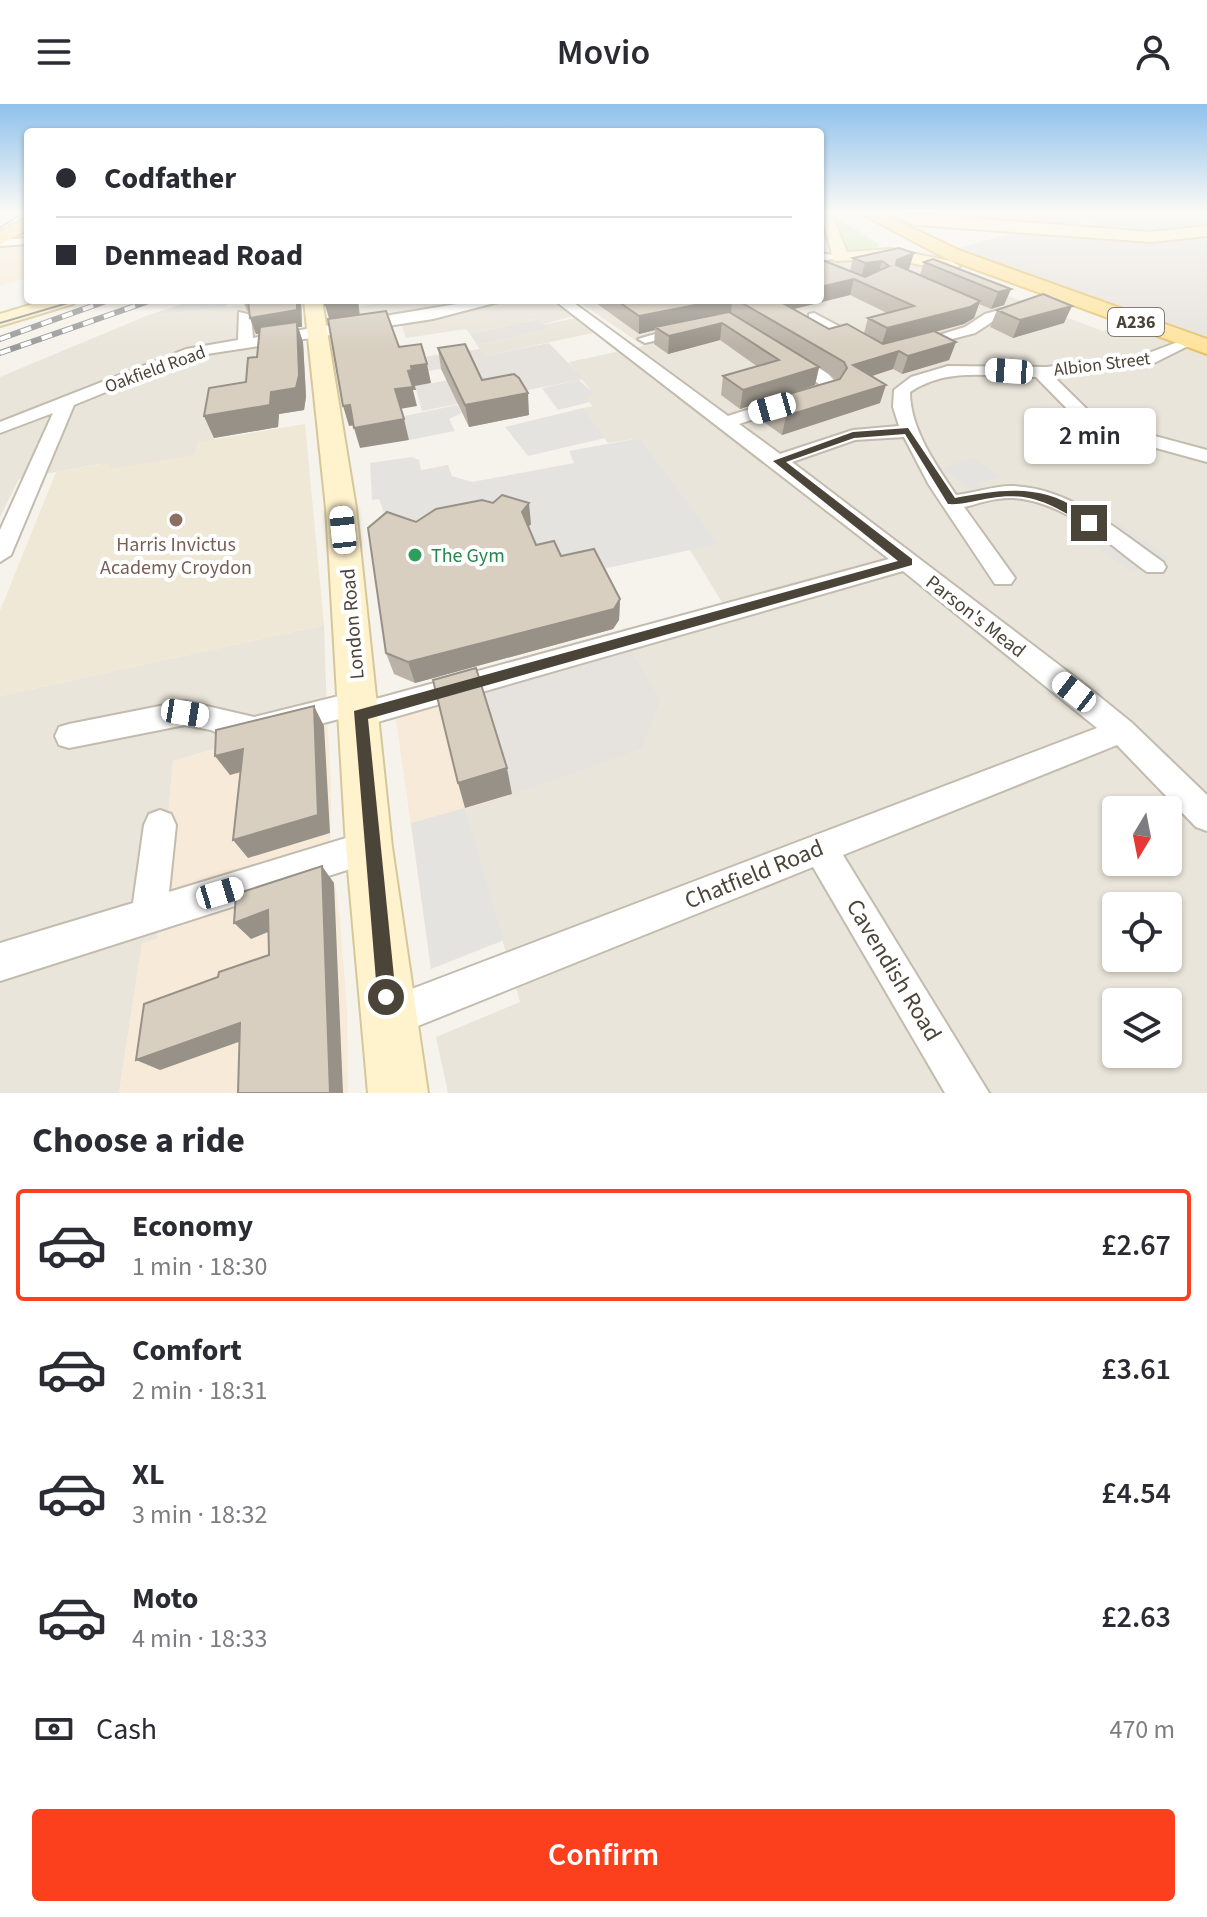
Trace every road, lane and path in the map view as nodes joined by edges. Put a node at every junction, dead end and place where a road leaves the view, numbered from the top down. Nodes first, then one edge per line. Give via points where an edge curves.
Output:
1 (866, 257) edge
2 (983, 257) edge
3 (830, 266) edge
4 (53, 304) edge
5 (481, 304) edge
6 (568, 304) edge
7 (1017, 309) edge
8 (244, 315) dead end
9 (314, 316) edge
10 (814, 317) edge
11 (0, 320) edge
12 (703, 325) edge
13 (636, 341) junction
14 (246, 343) junction
15 (1199, 344) edge
16 (773, 347) edge
17 (866, 347) edge
18 (904, 348) edge
19 (952, 353) junction
20 (1040, 372) junction
21 (66, 403) junction
22 (726, 422) junction
23 (0, 428) edge
24 (908, 431) junction
25 (1207, 456) edge
26 (778, 461) junction
27 (952, 502) junction
28 (0, 555) edge
29 (907, 562) junction
30 (1155, 567) dead end
31 (1003, 578) dead end
32 (359, 709) junction
33 (1121, 731) junction
34 (69, 736) dead end
35 (1207, 816) edge
36 (160, 825) dead end
37 (369, 847) junction
38 (820, 848) junction
39 (149, 915) junction
40 (0, 962) edge
41 (388, 1018) junction
42 (398, 1093) edge
43 (968, 1093) edge

1 - 3 street
2 - 15 main road, A236 via 1066,298
4 - 11 street
5 - 9 street, Oakfield Road via 433,315
6 - 13 street, Parson's Mead
7 - 19 street via 984,314
8 - 14 street
9 - 14 street, Oakfield Road
9 - 32 street, London Road via 341,508
10 - 17 street
12 - 13 street
13 - 22 street, Parson's Mead
14 - 21 street, Oakfield Road via 191,352
15 - 20 street, Albion Street via 1150,360
16 - 22 street via 826,378 831,388
18 - 19 street
19 - 20 street, Albion Street
19 - 24 street via 902,390 899,402
20 - 25 street via 1093,425
21 - 23 street, Oakfield Road
21 - 28 street
22 - 26 street, Parson's Mead
24 - 26 street via 853,435
24 - 27 street
26 - 29 street, Parson's Mead
27 - 30 street via 1008,492 1045,497
27 - 31 street
29 - 32 street via 748,609
29 - 33 street, Parson's Mead
32 - 34 street via 254,729 185,713
32 - 37 street, London Road
33 - 35 street, Parson's Mead
33 - 38 street, Chatfield Road
36 - 39 street
37 - 39 street
37 - 41 street, London Road
38 - 41 street, Chatfield Road
38 - 43 street, Cavendish Road
39 - 40 street
41 - 42 street, London Road

